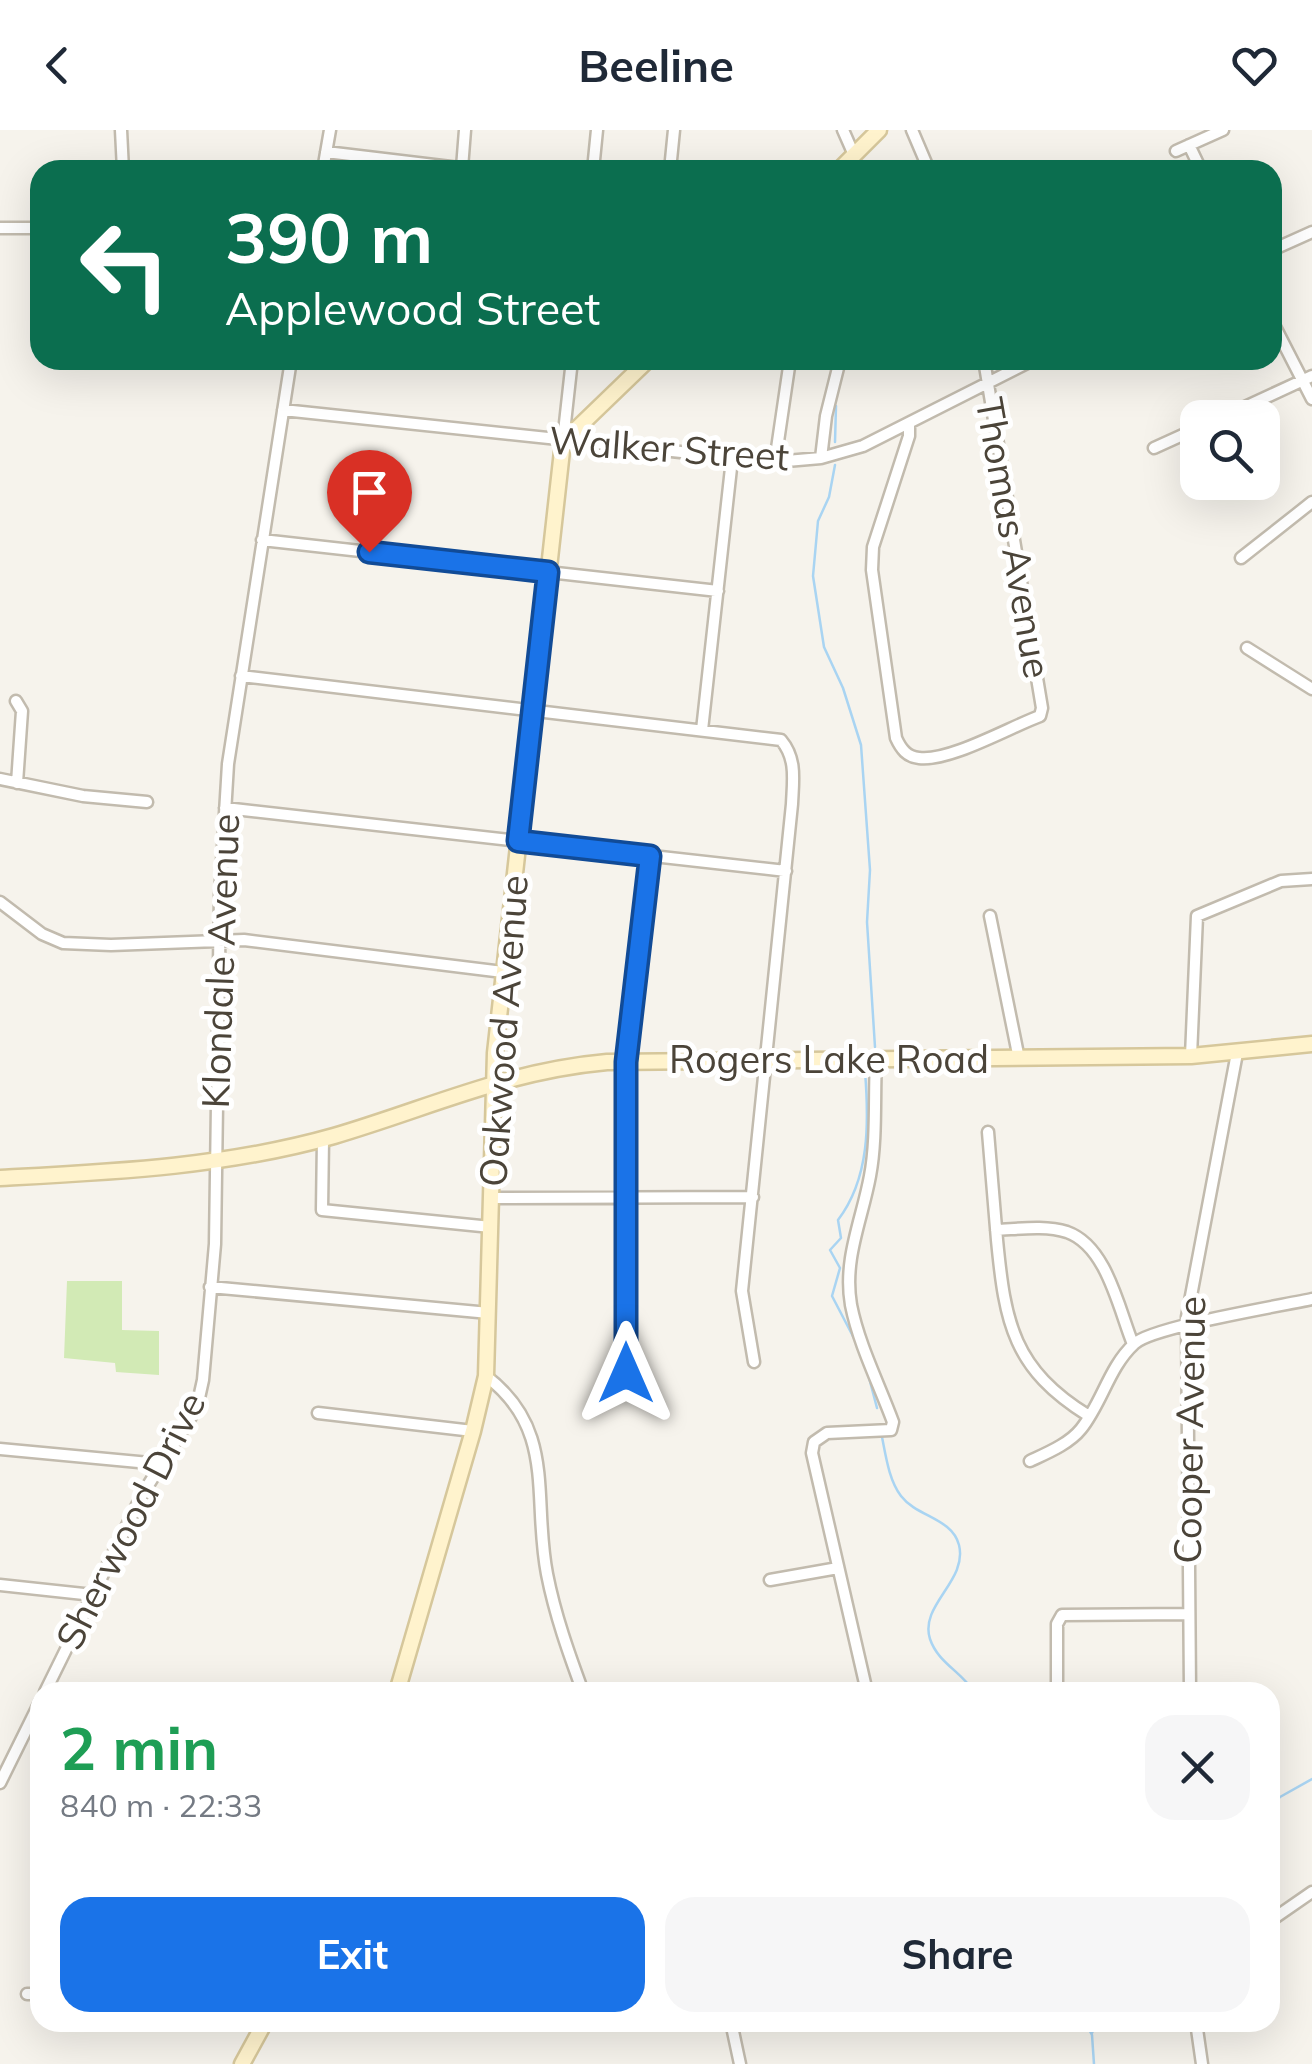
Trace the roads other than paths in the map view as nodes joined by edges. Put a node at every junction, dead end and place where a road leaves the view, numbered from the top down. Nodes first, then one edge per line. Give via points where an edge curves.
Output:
1 (121, 130) edge
2 (330, 130) edge
3 (465, 130) edge
4 (597, 130) edge
5 (674, 130) edge
6 (843, 130) edge
7 (879, 130) edge
8 (912, 130) edge
9 (1223, 130) edge
10 (1189, 145) junction
11 (326, 152) junction
12 (1176, 152) dead end
13 (854, 155) junction
14 (122, 160) edge
15 (325, 160) edge
16 (394, 160) edge
17 (463, 160) edge
18 (594, 160) edge
19 (671, 160) edge
20 (849, 160) edge
21 (925, 160) edge
22 (1196, 160) edge
23 (0, 228) edge
24 (30, 228) edge
25 (1312, 232) edge
26 (1282, 246) edge
27 (1282, 339) edge
28 (290, 370) edge
29 (571, 370) edge
30 (638, 370) edge
31 (789, 370) edge
32 (838, 370) edge
33 (985, 370) edge
34 (1014, 370) edge
35 (1306, 379) edge
36 (987, 383) junction
37 (1260, 400) edge
38 (1312, 400) edge
39 (284, 410) junction
40 (909, 425) junction
41 (1180, 436) edge
42 (563, 442) junction
43 (1154, 448) dead end
44 (821, 458) junction
45 (732, 459) junction
46 (775, 462) junction
47 (1312, 502) edge
48 (262, 540) junction
49 (1241, 558) dead end
50 (548, 572) junction
51 (718, 591) junction
52 (1247, 648) dead end
53 (241, 676) junction
54 (1312, 689) edge
55 (16, 702) dead end
56 (532, 710) junction
57 (702, 730) junction
58 (0, 779) edge
59 (17, 783) junction
60 (147, 802) dead end
61 (225, 808) junction
62 (518, 841) junction
63 (650, 856) junction
64 (786, 871) junction
65 (1312, 879) edge
66 (0, 902) edge
67 (990, 916) dead end
68 (220, 939) junction
69 (503, 972) junction
70 (1312, 1044) edge
71 (1237, 1053) junction
72 (1191, 1056) junction
73 (1020, 1059) junction
74 (767, 1060) junction
75 (876, 1060) junction
76 (626, 1062) junction
77 (494, 1082) junction
78 (988, 1132) dead end
79 (323, 1139) junction
80 (215, 1161) junction
81 (0, 1178) edge
82 (626, 1197) junction
83 (753, 1197) junction
84 (492, 1198) junction
85 (491, 1228) junction
86 (996, 1230) junction
87 (210, 1287) junction
88 (1312, 1300) edge
89 (489, 1313) junction
90 (1186, 1325) junction
91 (1133, 1344) junction
92 (754, 1362) dead end
93 (626, 1373) dead end
94 (486, 1376) junction
95 (318, 1413) dead end
96 (1089, 1416) junction
97 (473, 1431) junction
98 (0, 1449) edge
99 (1030, 1462) dead end
100 (160, 1464) junction
101 (838, 1568) junction
102 (770, 1580) dead end
103 (0, 1585) edge
104 (93, 1595) junction
105 (1188, 1614) junction
106 (50, 1682) edge
107 (401, 1682) edge
108 (580, 1682) edge
109 (865, 1682) edge
110 (1058, 1682) edge
111 (1190, 1682) edge
112 (30, 1722) edge
113 (0, 1783) edge
114 (1312, 1892) edge
115 (1280, 1914) edge
116 (256, 2032) edge
117 (734, 2032) edge
118 (1197, 2032) edge
119 (242, 2064) edge
120 (740, 2064) edge
121 (1202, 2064) edge

1 - 14 street
2 - 11 street
3 - 17 street
4 - 18 street
5 - 19 street
6 - 13 street
7 - 13 street
8 - 21 street
9 - 10 street
10 - 12 street
10 - 22 street
11 - 15 street
11 - 16 street
13 - 20 street
23 - 24 street
25 - 26 street
27 - 35 street
28 - 39 street, Klondale Avenue
29 - 42 street, Oakwood Avenue
30 - 42 street
31 - 46 street
32 - 44 street
33 - 36 street, Thomas Avenue
34 - 36 street, Walker Street
35 - 37 street
35 - 38 street
36 - 40 street, Walker Street
36 - 40 street, Thomas Avenue via 1042,708 1040,716 918,758 906,754 896,738 872,570
39 - 42 street, Walker Street
39 - 48 street, Klondale Avenue
40 - 44 street, Walker Street
41 - 43 street
42 - 45 street, Walker Street
42 - 50 street, Oakwood Avenue
44 - 46 street, Walker Street
45 - 46 street, Walker Street
45 - 51 street
47 - 49 street
48 - 50 street
48 - 53 street, Klondale Avenue
50 - 51 street
50 - 56 street, Oakwood Avenue
51 - 57 street
52 - 54 street
53 - 56 street
53 - 61 street, Klondale Avenue
55 - 59 street via 22,711
56 - 57 street
56 - 62 street, Oakwood Avenue
57 - 64 street via 781,740 791,756
58 - 59 street
59 - 60 street
61 - 62 street
61 - 68 street, Klondale Avenue
62 - 63 street
62 - 69 street, Oakwood Avenue
63 - 64 street
63 - 76 street
64 - 74 street
65 - 72 street via 1281,880 1197,916
66 - 68 street via 63,943
67 - 73 street
68 - 69 street
68 - 80 street, Klondale Avenue
69 - 77 street, Oakwood Avenue
70 - 71 street, Rogers Lake Road
71 - 72 street, Rogers Lake Road
71 - 90 street, Cooper Avenue
72 - 73 street, Rogers Lake Road
73 - 75 street, Rogers Lake Road
74 - 75 street, Rogers Lake Road
74 - 76 street, Rogers Lake Road
74 - 83 street
75 - 101 street via 870,1174 849,1281 862,1340 893,1422 890,1430 827,1433 814,1442
76 - 77 street, Rogers Lake Road via 561,1066
76 - 82 street
77 - 79 street, Rogers Lake Road
77 - 84 street, Oakwood Avenue
78 - 86 street
79 - 80 street, Rogers Lake Road
79 - 85 street via 322,1210
80 - 81 street, Rogers Lake Road
80 - 87 street, Klondale Avenue
82 - 83 street
82 - 84 street
82 - 93 street
83 - 92 street via 742,1291
84 - 85 street, Oakwood Avenue
85 - 89 street, Oakwood Avenue
86 - 91 street via 1048,1228 1088,1245
86 - 96 street via 1012,1333 1036,1374
87 - 89 street
87 - 100 street, Sherwood Drive via 204,1380 196,1407
88 - 90 street
89 - 94 street, Oakwood Avenue
90 - 91 street
90 - 105 street, Cooper Avenue
91 - 96 street
94 - 97 street, Oakwood Avenue
94 - 108 street via 512,1399 531,1430 547,1574
95 - 97 street
96 - 99 street via 1062,1445
97 - 107 street, Oakwood Avenue
98 - 100 street
100 - 104 street, Sherwood Drive
101 - 102 street
101 - 109 street
103 - 104 street
104 - 106 street, Sherwood Drive
105 - 110 street via 1062,1615
105 - 111 street, Cooper Avenue
112 - 113 street
114 - 115 street
116 - 119 street
117 - 120 street
118 - 121 street

